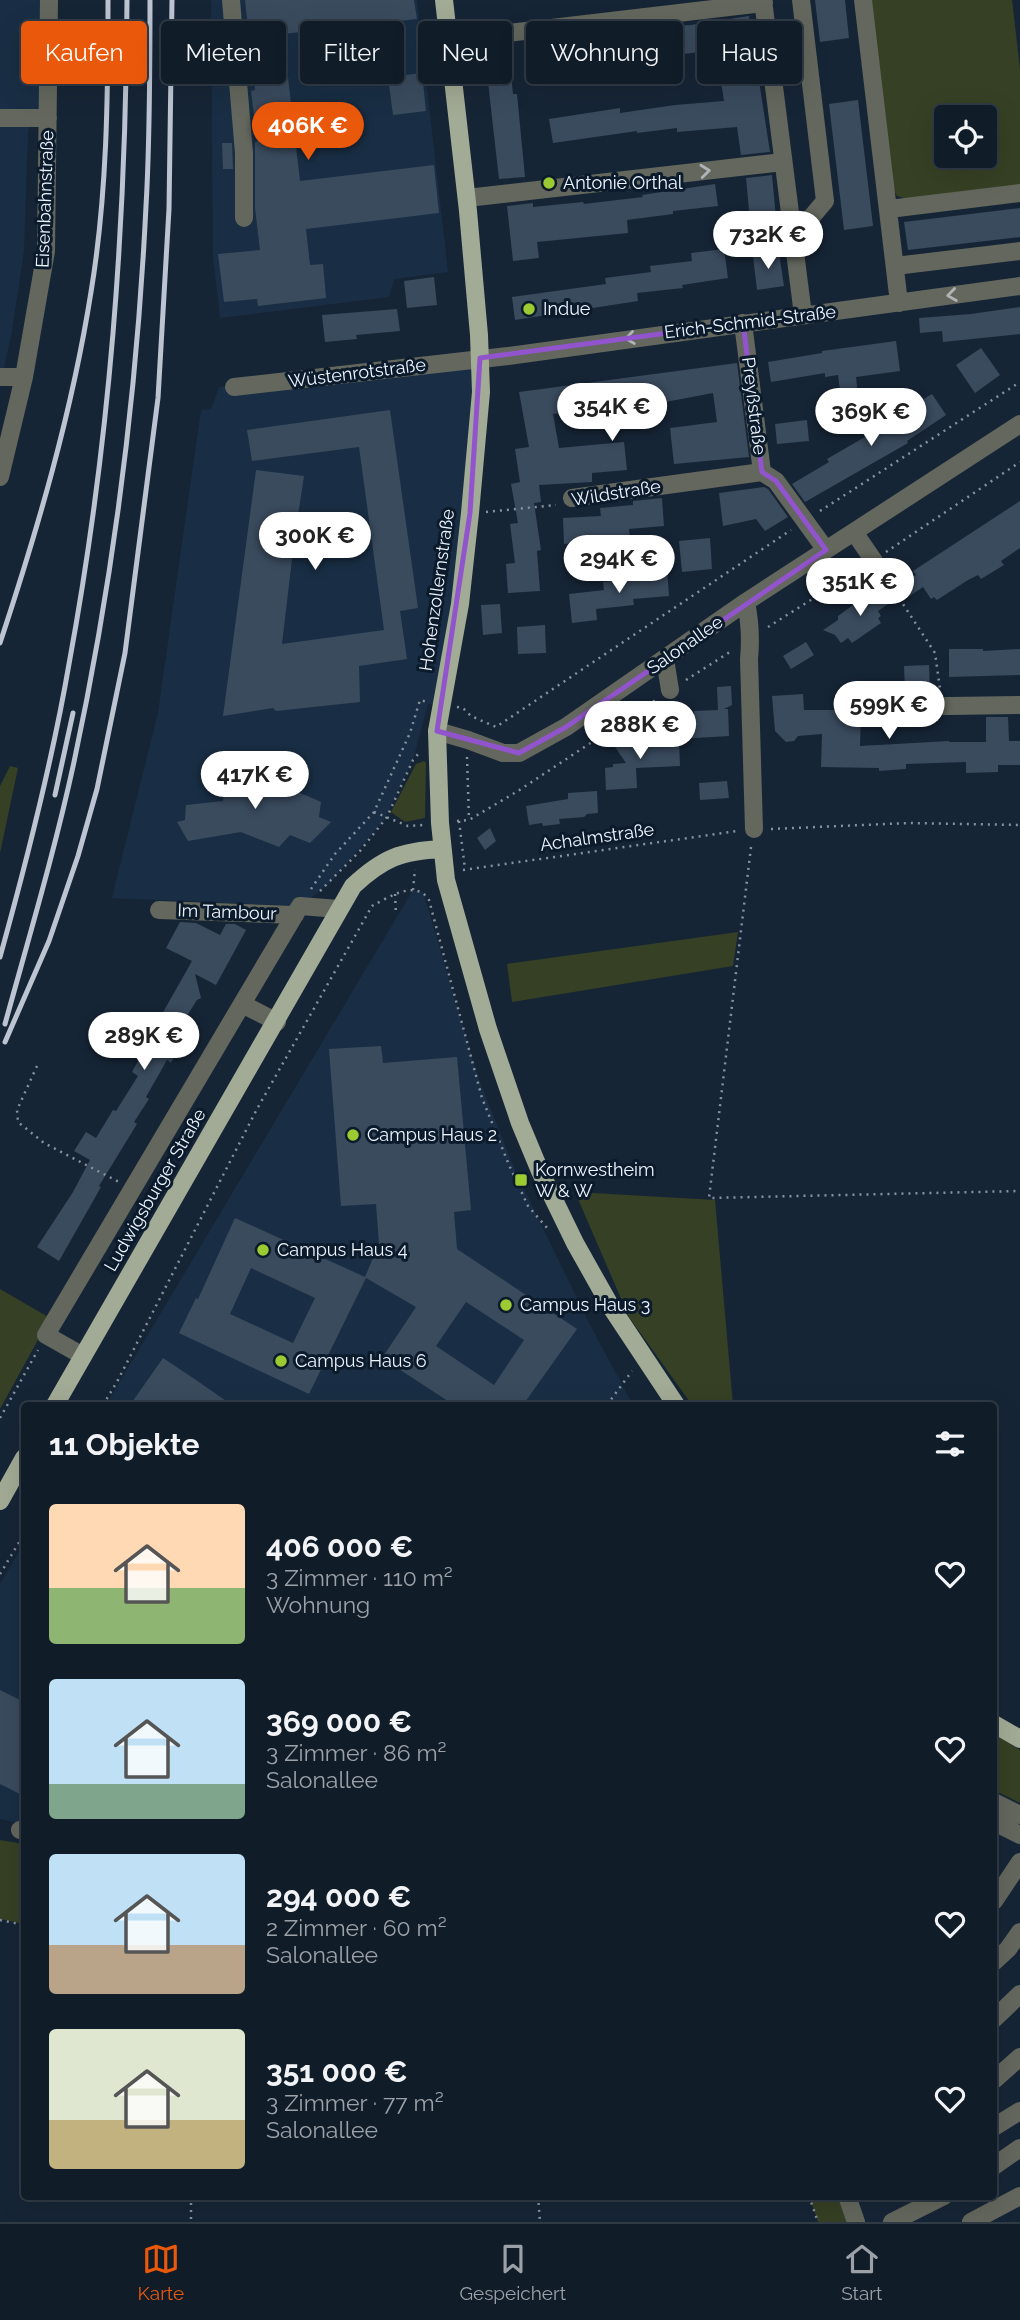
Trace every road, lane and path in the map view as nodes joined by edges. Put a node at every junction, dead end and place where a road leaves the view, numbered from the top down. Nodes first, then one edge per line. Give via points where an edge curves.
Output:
1 (49, 0) edge
2 (231, 0) edge
3 (444, 0) edge
4 (801, 0) edge
5 (863, 0) edge
6 (764, 2) edge
7 (446, 21) edge
8 (512, 32) edge
9 (453, 84) edge
10 (0, 118) edge
11 (48, 118) junction
12 (783, 162) junction
13 (1020, 193) edge
14 (467, 198) junction
15 (889, 209) junction
16 (244, 218) dead end
17 (793, 239) junction
18 (1020, 251) edge
19 (895, 266) junction
20 (1020, 286) edge
21 (899, 303) junction
22 (803, 316) junction
23 (743, 323) junction
24 (480, 358) junction
25 (0, 377) edge
26 (24, 377) junction
27 (1020, 382) edge
28 (234, 387) dead end
29 (1020, 424) edge
30 (3, 450) edge
31 (762, 472) junction
32 (0, 477) edge
33 (572, 498) joint
34 (470, 513) junction
35 (806, 521) junction
36 (853, 532) junction
37 (826, 550) junction
38 (874, 561) joint
39 (746, 602) junction
40 (665, 659) junction
41 (670, 690) dead end
42 (849, 702) dead end
43 (952, 705) junction
44 (1020, 705) edge
45 (471, 716) dead end
46 (435, 717) junction
47 (468, 740) junction
48 (374, 812) junction
49 (387, 817) junction
50 (469, 820) dead end
51 (1020, 825) edge
52 (408, 826) dead end
53 (754, 830) junction
54 (442, 849) junction
55 (445, 873) junction
56 (329, 884) dead end
57 (423, 892) dead end
58 (395, 894) junction
59 (339, 909) junction
60 (159, 910) dead end
61 (297, 911) junction
62 (396, 915) dead end
63 (242, 1004) junction
64 (277, 1022) junction
65 (37, 1066) dead end
66 (133, 1190) junction
67 (1020, 1191) edge
68 (47, 1335) junction
69 (83, 1356) junction
70 (632, 1371) dead end
71 (57, 1402) edge
72 (105, 1402) edge
73 (609, 1402) edge
74 (674, 1402) edge
75 (0, 1418) edge
76 (21, 1463) edge
77 (0, 1501) edge
78 (21, 1539) edge
79 (0, 1574) edge
80 (997, 1726) edge
81 (1020, 1739) edge
82 (997, 1804) edge
83 (1020, 1815) edge
84 (997, 1824) edge
85 (1020, 1835) edge
86 (1020, 1862) edge
87 (997, 1896) edge
88 (0, 1920) edge
89 (21, 1924) edge
90 (1020, 1932) edge
91 (997, 1959) edge
92 (1020, 1994) edge
93 (997, 2016) edge
94 (1020, 2057) edge
95 (997, 2077) edge
96 (1020, 2111) edge
97 (997, 2125) edge
98 (1020, 2148) edge
99 (997, 2164) edge
100 (1020, 2196) edge
101 (191, 2200) edge
102 (538, 2200) edge
103 (810, 2200) edge
104 (848, 2200) edge
105 (936, 2200) edge
106 (191, 2222) edge
107 (540, 2222) edge
108 (818, 2222) edge
109 (856, 2222) edge
110 (892, 2222) edge
111 (971, 2222) edge

1 - 11 street, Eisenbahnstraße
2 - 16 street via 244,153
3 - 7 main road, Hohenzollernstraße
4 - 17 street via 825,201
5 - 15 street
6 - 8 street
6 - 12 street
9 - 14 main road, Hohenzollernstraße
10 - 11 street
11 - 26 street, Eisenbahnstraße via 46,251
14 -> 12 street
12 - 17 street
13 - 15 street
14 - 24 main road, Hohenzollernstraße
15 - 19 street
17 - 22 street
18 - 19 street
19 - 21 street
20 -> 21 street, Erich-Schmid-Straße
21 - 22 street, Erich-Schmid-Straße
22 - 23 street, Erich-Schmid-Straße
23 -> 24 street, Erich-Schmid-Straße
23 - 31 street, Preyßstraße
24 - 28 street, Wüstenrotstraße
24 - 34 main road, Hohenzollernstraße
25 - 26 street
26 - 30 street, Eisenbahnstraße
27 - 35 path
29 - 36 street, Salonallee
30 - 32 street, Eisenbahnstraße
31 - 33 street, Wildstraße
31 - 35 street, Preyßstraße via 776,481
33 - 34 path, Wildstraße via 556,506
34 - 46 main road, Hohenzollernstraße via 460,604
35 - 37 street, Preyßstraße
35 - 45 path via 496,727
36 - 37 street, Salonallee
36 - 38 street
37 - 39 street, Salonallee
38 - 43 path via 935,653 940,692
39 - 40 street, Salonallee
39 - 53 street, Salonallee via 751,638
40 - 41 street
40 - 47 street, Salonallee via 566,727 519,753 503,753
42 - 43 street via 880,707
43 - 44 street
46 - 47 street, Salonallee
46 - 48 path via 419,701 410,733
46 - 49 path
46 - 54 main road, Hohenzollernstraße
47 - 50 path
48 - 49 path
48 - 61 path via 335,854
49 - 52 path
49 - 56 path
51 - 53 path, Achalmstraße via 909,823
53 - 55 path, Achalmstraße
53 - 67 path via 709,1198
54 - 55 main road, Hohenzollernstraße
54 - 59 main road, Ludwigsburger Straße via 390,858 353,886
55 - 74 main road, Hohenzollernstraße via 488,1029 540,1171 611,1307
57 - 58 path
58 - 62 path
58 - 72 path via 372,906 257,1109
59 - 61 street, Im Tambour
59 - 64 main road, Ludwigsburger Straße
60 - 61 street, Im Tambour
61 - 63 street
63 - 64 street
63 - 66 street
64 - 69 main road, Ludwigsburger Straße
65 - 66 path via 17,1110 18,1122 44,1143
66 - 68 street
68 - 69 street
68 - 75 path
69 - 71 main road, Ludwigsburger Straße
70 - 73 path
76 - 77 main road
78 - 79 path
80 - 81 main road
82 - 83 street
84 - 85 street
86 - 87 street
88 - 89 path
90 - 91 street
92 - 93 street
94 - 95 street
96 - 97 street
98 - 99 street
100 - 111 street
101 - 106 path
102 - 107 path
103 - 108 path
104 - 109 street
105 - 110 street

